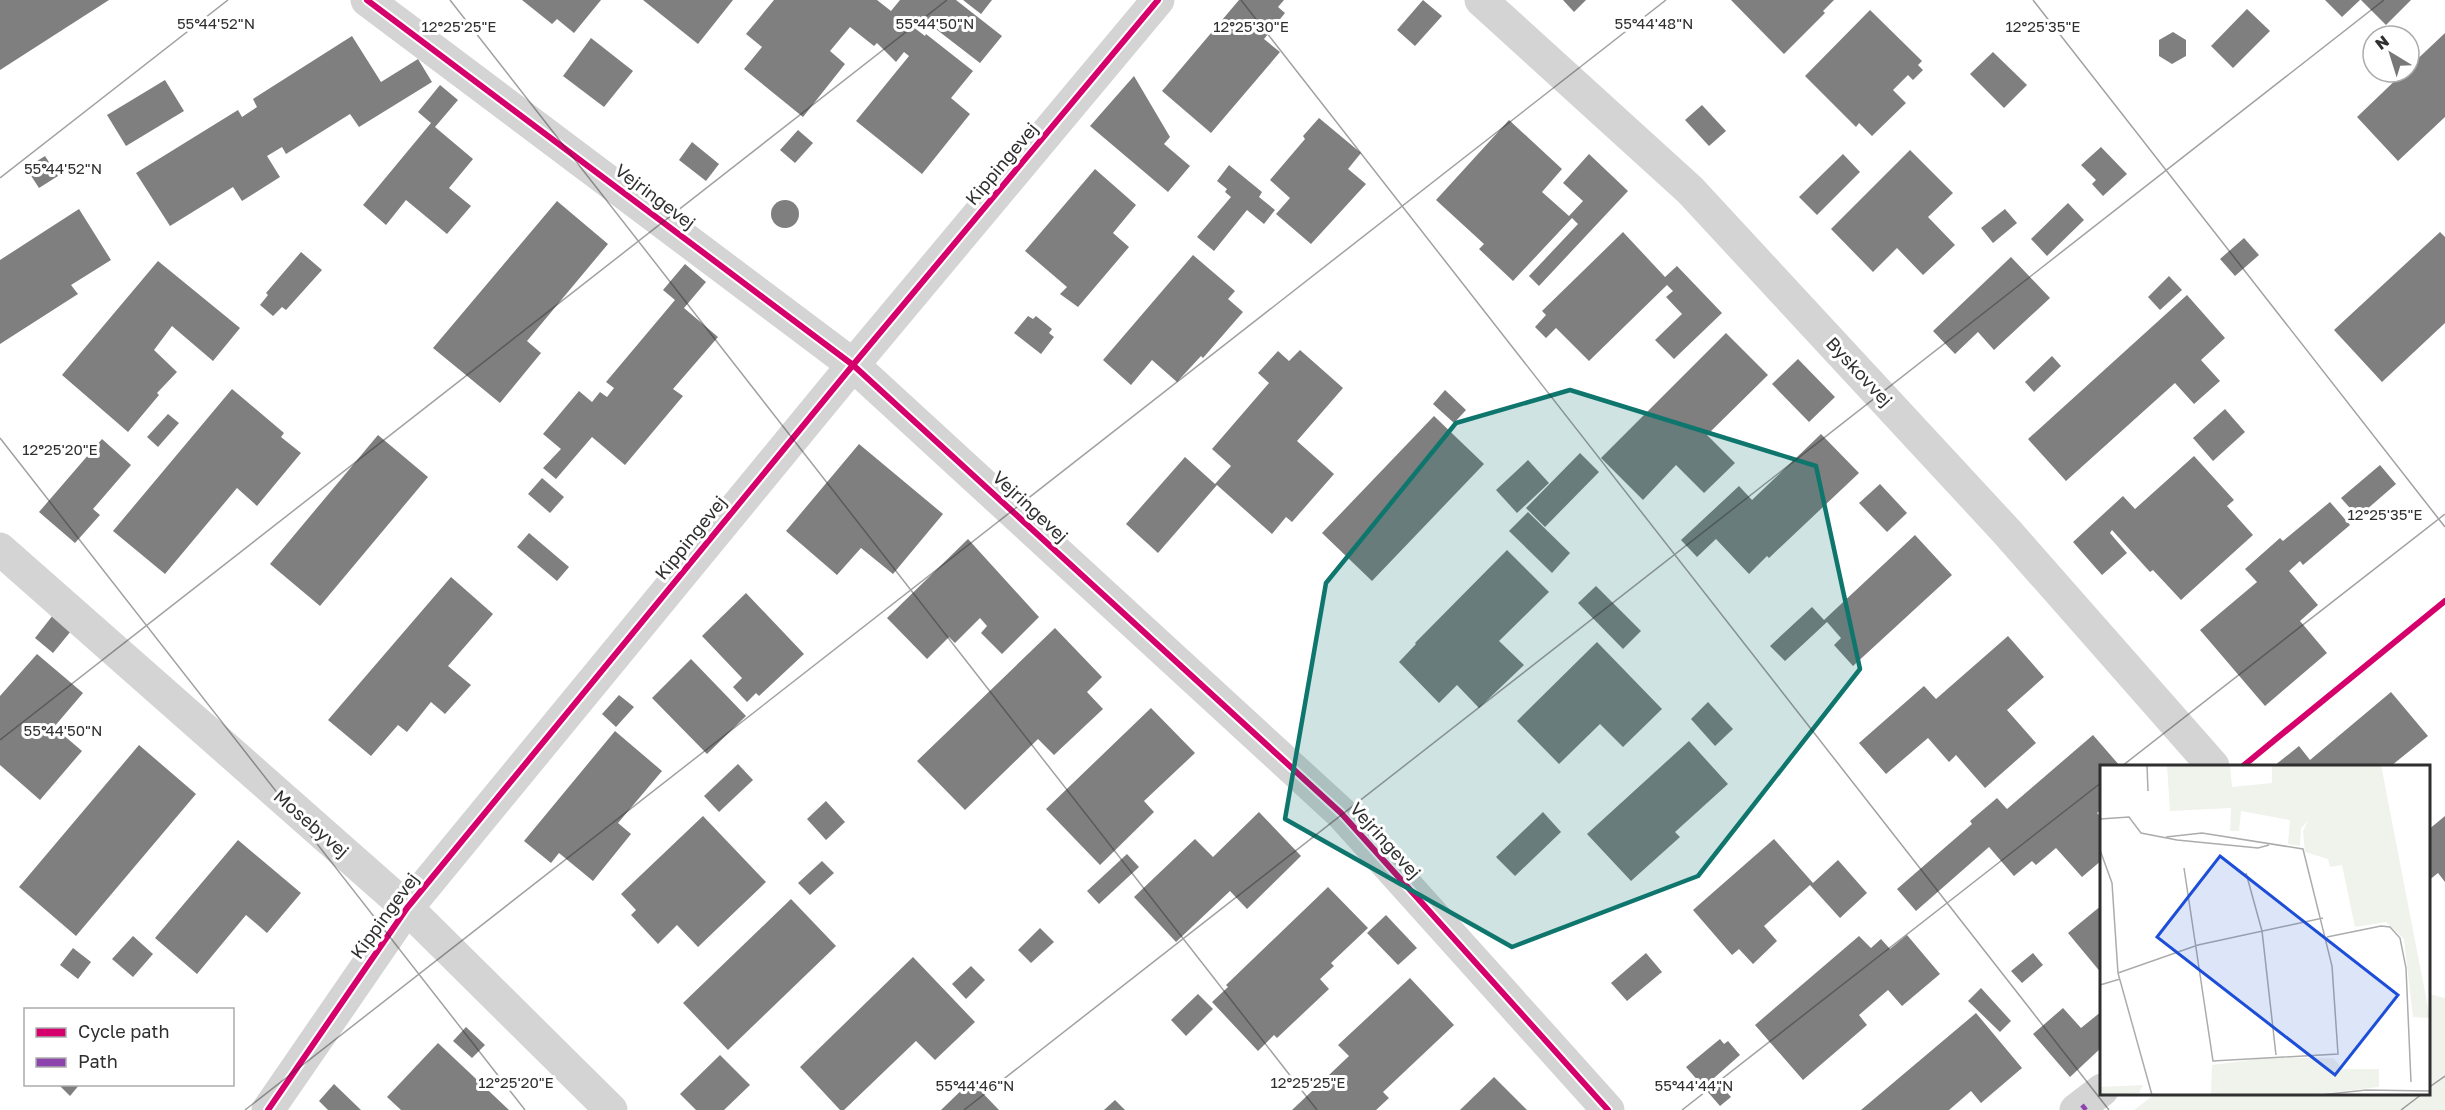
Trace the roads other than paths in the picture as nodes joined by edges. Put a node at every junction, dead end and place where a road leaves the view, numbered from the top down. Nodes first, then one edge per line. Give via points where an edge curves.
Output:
1 (367, 0) edge
2 (1158, 0) edge
3 (1481, 0) edge
4 (853, 365) junction
5 (0, 549) edge
6 (2212, 765) edge
7 (407, 908) junction
8 (2100, 1092) edge
9 (268, 1110) edge
10 (611, 1110) edge
11 (1608, 1110) edge
12 (2076, 1110) edge

1 - 4 street, Vejringevej
2 - 4 street, Kippingevej
3 - 6 street, Byskovvej via 1690,190 2007,532
4 - 7 street, Kippingevej
4 - 11 street, Vejringevej via 1341,813
5 - 7 street, Mosebyvej
7 - 9 street, Kippingevej
7 - 10 street, Mosebyvej
8 - 12 street

